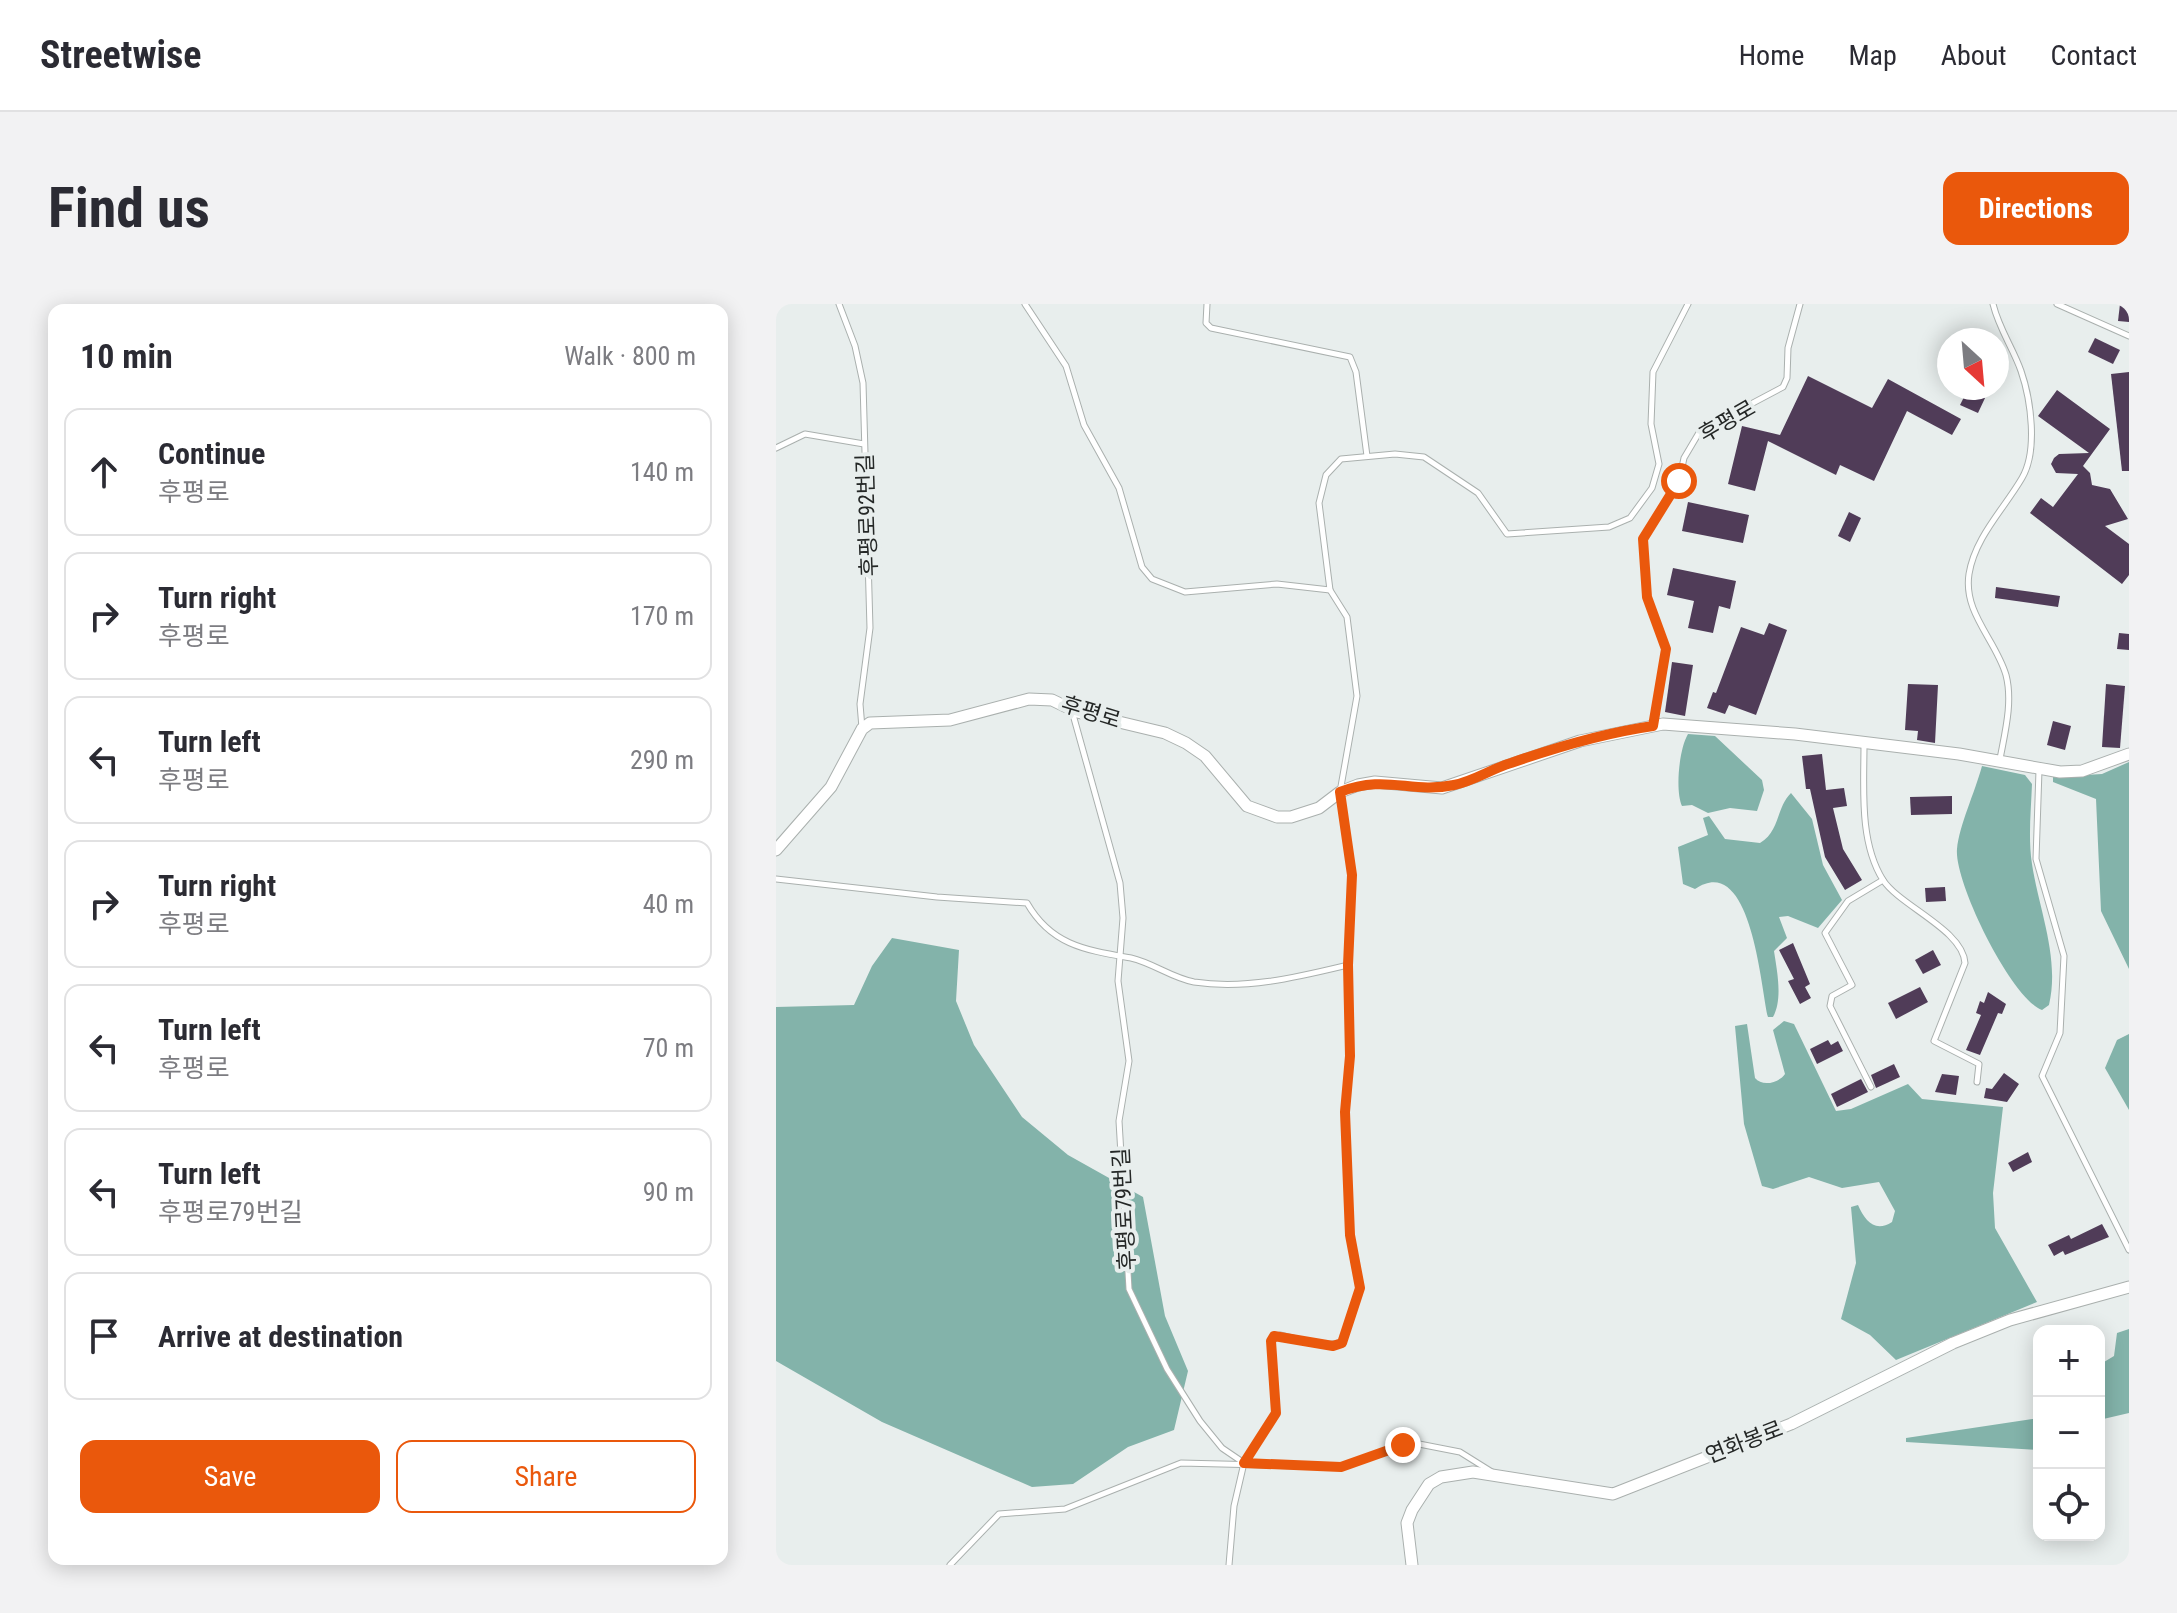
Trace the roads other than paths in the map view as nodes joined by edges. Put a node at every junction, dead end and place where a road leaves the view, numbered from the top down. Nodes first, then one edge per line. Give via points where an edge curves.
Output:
1 (839, 304) edge
2 (1025, 304) edge
3 (1207, 304) edge
4 (1688, 304) edge
5 (1800, 304) edge
6 (1993, 304) edge
7 (2057, 304) edge
8 (2129, 336) edge
9 (864, 444) junction
10 (776, 448) edge
11 (1367, 456) junction
12 (1330, 590) junction
13 (1071, 710) junction
14 (1653, 726) junction
15 (862, 729) junction
16 (1864, 745) junction
17 (2129, 754) edge
18 (2000, 762) junction
19 (2039, 770) junction
20 (1340, 792) junction
21 (776, 850) edge
22 (776, 879) edge
23 (1883, 880) junction
24 (1117, 957) junction
25 (1348, 965) junction
26 (1977, 1082) dead end
27 (1871, 1087) dead end
28 (2129, 1250) edge
29 (2129, 1287) edge
30 (1244, 1463) junction
31 (1496, 1475) junction
32 (950, 1565) edge
33 (1229, 1565) edge
34 (1412, 1565) edge

1 - 9 lane, 후평로92번길 via 860,364
2 - 12 lane via 1066,366 1084,425 1119,488 1142,567 1152,579 1185,592 1277,584
3 - 11 lane via 1206,323 1211,328 1350,357
4 - 11 lane via 1653,372 1650,404 1659,464 1630,518 1609,527 1507,534 1478,493 1424,457
5 - 14 lane, 후평로 via 1783,387 1700,431 1684,458 1679,481 1643,539 1647,597 1666,649
6 - 18 lane via 2024,381 2031,444 2023,476 1985,533 1969,574 1969,595 2008,687
7 - 8 lane
9 - 10 lane via 805,434
9 - 15 lane, 후평로92번길 via 870,628
11 - 12 lane via 1341,459 1321,489
12 - 20 lane via 1347,617 1357,696
13 - 15 street, 후평로 via 1052,700 1029,699 970,717 881,721
13 - 20 street, 후평로 via 1186,743 1205,756 1247,806 1261,813 1303,815
13 - 24 lane, 후평로79번길 via 1120,883 1123,918
14 - 16 street, 후평로 via 1739,728
14 - 20 street, 후평로 via 1580,741 1460,784 1419,788 1375,782
15 - 21 street via 831,787
16 - 18 street, 후평로
16 - 23 lane via 1865,816
17 - 19 street, 후평로 via 2082,771
18 - 19 street, 후평로
19 - 28 lane via 2036,859 2064,956 2060,1033 2042,1076
20 - 25 lane via 1352,875
22 - 24 lane via 1019,901 1027,903 1043,929 1058,938
23 - 26 lane via 1964,954 1934,1041 1979,1064
23 - 27 lane via 1848,901 1825,933 1852,985 1832,996 1830,1006
24 - 25 lane via 1194,982 1220,983 1262,983
24 - 30 lane, 후평로79번길 via 1129,1061 1119,1121 1129,1289 1167,1369 1200,1421 1222,1448
25 - 30 lane via 1345,1112 1358,1302 1342,1343 1274,1336 1276,1413
29 - 31 street, 연화봉로 via 2010,1320 1791,1424 1613,1494
30 - 31 lane via 1341,1467 1414,1443 1460,1452
30 - 32 lane via 1173,1465 1065,1509 1007,1512 993,1519
30 - 33 lane
31 - 34 street, 연화봉로 via 1453,1473 1429,1484 1407,1523

